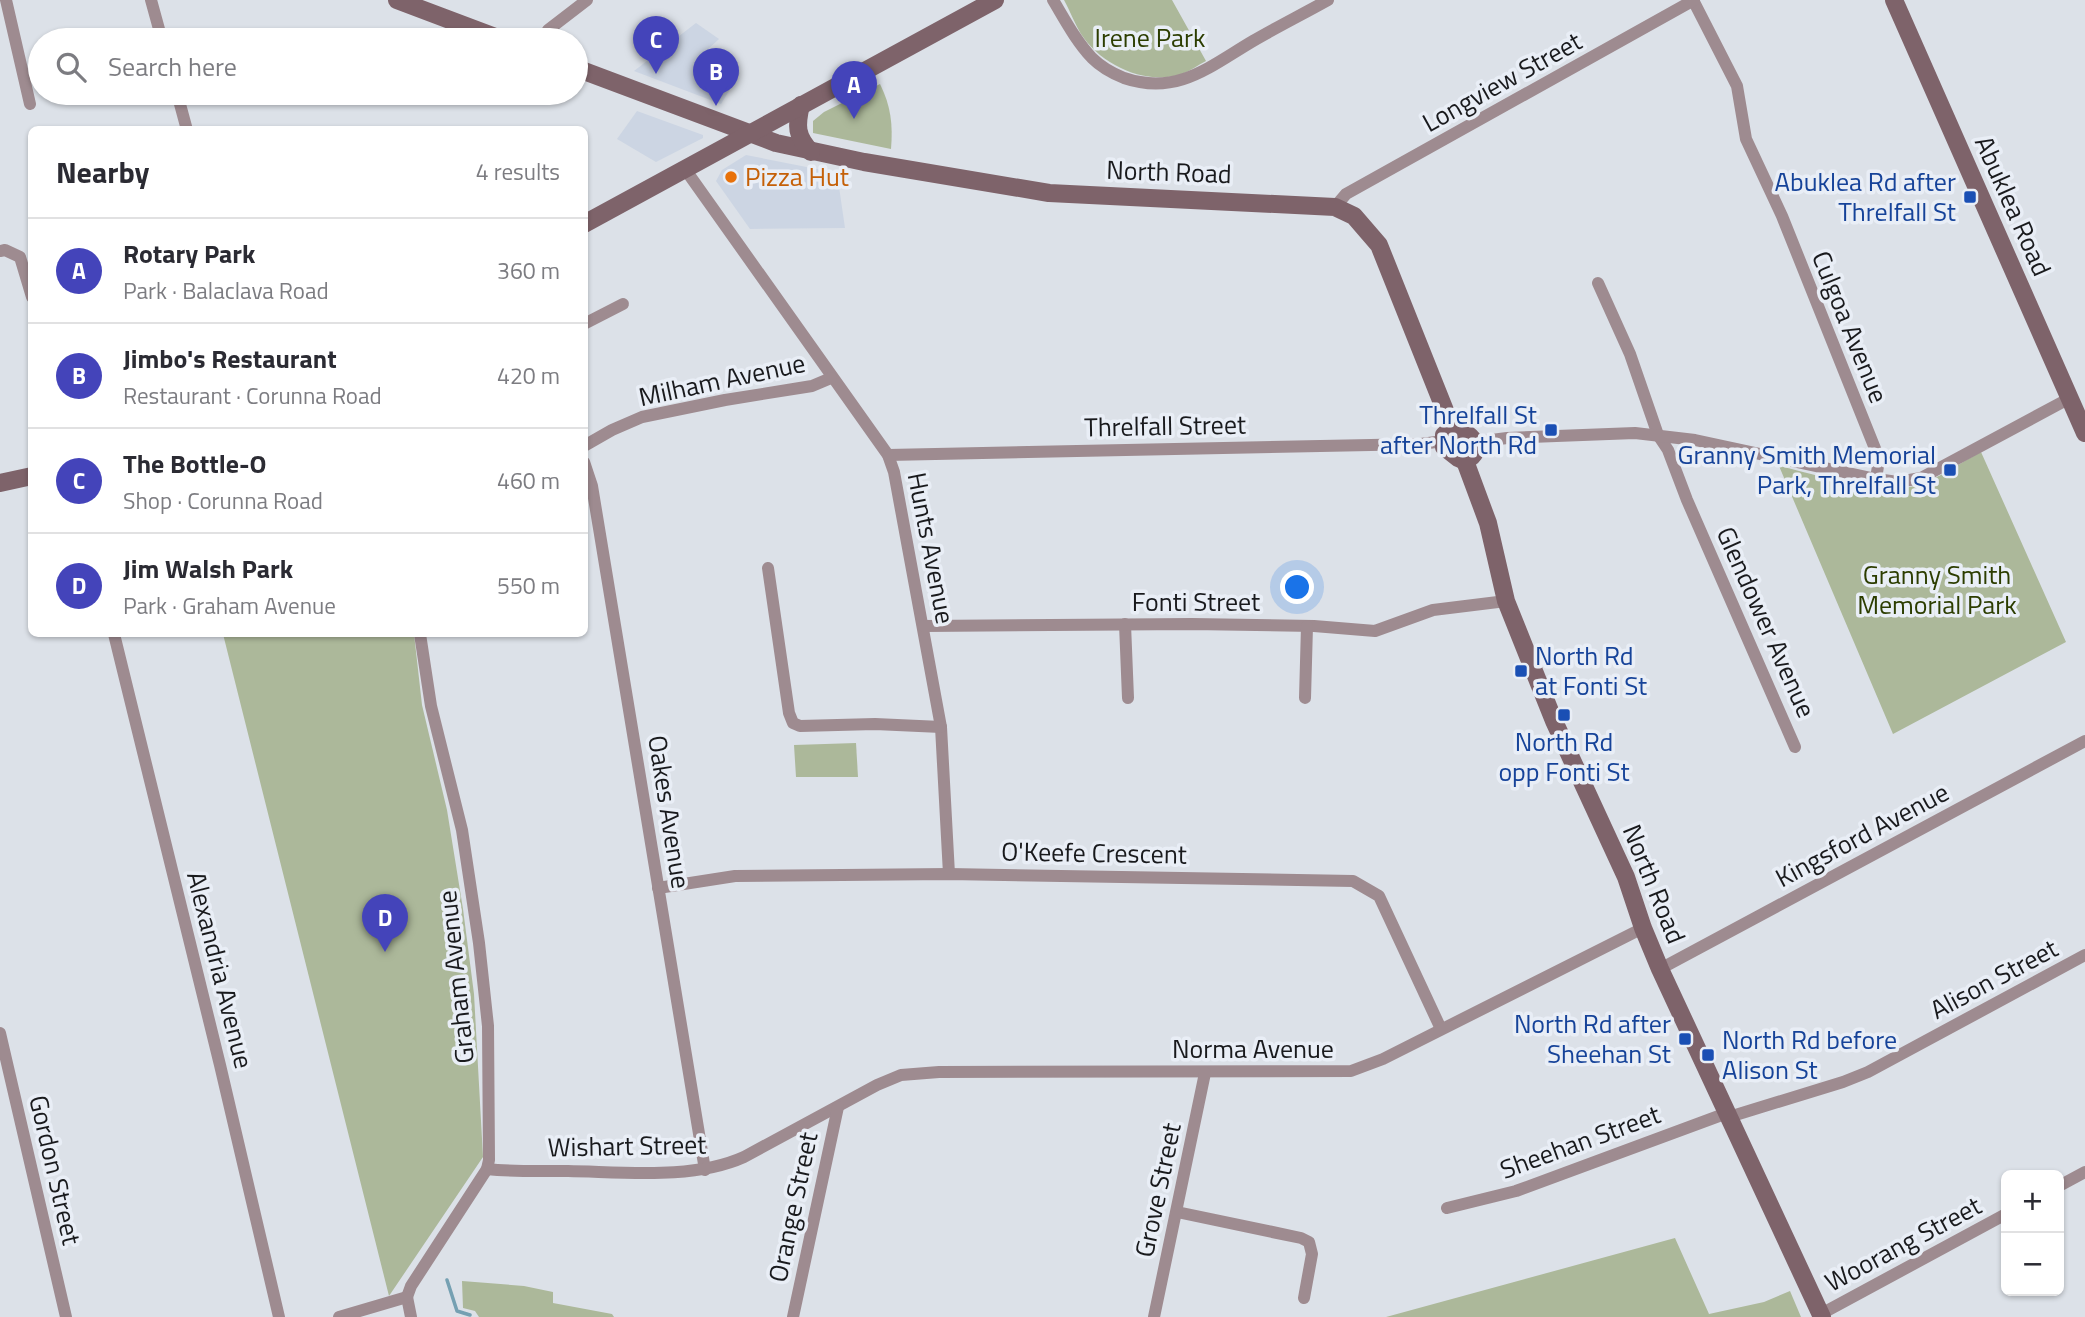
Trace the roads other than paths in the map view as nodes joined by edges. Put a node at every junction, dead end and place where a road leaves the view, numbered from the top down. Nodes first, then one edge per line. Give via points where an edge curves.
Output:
1 (6, 0) edge
2 (151, 0) edge
3 (397, 0) edge
4 (587, 0) edge
5 (995, 0) edge
6 (1053, 0) edge
7 (1328, 0) edge
8 (1694, 0) edge
9 (1894, 0) edge
10 (159, 28) edge
11 (471, 28) edge
12 (551, 28) edge
13 (588, 73) edge
14 (28, 95) edge
15 (180, 105) edge
16 (801, 105) junction
17 (186, 126) edge
18 (750, 134) junction
19 (811, 152) junction
20 (685, 169) junction
21 (1335, 206) junction
22 (588, 222) edge
23 (0, 251) edge
24 (1598, 283) dead end
25 (28, 284) edge
26 (623, 304) dead end
27 (588, 322) edge
28 (831, 378) junction
29 (2070, 398) junction
30 (2085, 433) edge
31 (1448, 434) junction
32 (1658, 435) junction
33 (1476, 442) junction
34 (588, 444) edge
35 (888, 455) junction
36 (1465, 461) junction
37 (588, 474) edge
38 (28, 477) edge
39 (1876, 479) junction
40 (0, 483) edge
41 (768, 568) dead end
42 (1506, 601) junction
43 (1125, 624) junction
44 (924, 626) junction
45 (1307, 626) junction
46 (115, 637) edge
47 (420, 637) edge
48 (1128, 698) dead end
49 (1305, 698) dead end
50 (941, 727) junction
51 (2085, 741) edge
52 (1795, 747) dead end
53 (949, 874) junction
54 (658, 888) junction
55 (1643, 928) junction
56 (2085, 955) edge
57 (1660, 969) junction
58 (1441, 1029) junction
59 (0, 1033) edge
60 (1205, 1073) junction
61 (838, 1107) junction
62 (1728, 1115) junction
63 (487, 1169) junction
64 (705, 1170) junction
65 (2085, 1171) edge
66 (2064, 1183) edge
67 (1447, 1208) dead end
68 (1177, 1212) junction
69 (2001, 1217) edge
70 (407, 1297) junction
71 (1304, 1298) dead end
72 (1821, 1316) edge
73 (66, 1317) edge
74 (279, 1317) edge
75 (339, 1317) edge
76 (411, 1317) edge
77 (793, 1317) edge
78 (1154, 1317) edge

1 - 14 street
2 - 10 street
3 - 11 street
4 - 12 street
5 - 16 street
6 - 7 street via 1093,60 1134,81 1174,84
8 - 21 street, Longview Street via 1346,194
8 - 39 street, Culgoa Avenue via 1737,86 1746,139 1782,216 1876,451
9 - 29 street, Abuklea Road
13 - 18 street, North Road
15 - 17 street
16 - 18 street
16 - 19 street via 797,130
18 - 19 street, North Road
18 - 20 street
19 - 21 street, North Road via 1049,193
20 - 22 street
20 - 28 street, Hunts Avenue
21 - 31 street via 1353,216 1379,245
23 - 25 street via 20,257
24 - 32 street, Glendower Avenue via 1630,354
26 - 27 street
28 - 34 street, Milham Avenue via 812,386 642,417
28 - 35 street, Hunts Avenue
29 - 30 street, Abuklea Road
29 - 39 street via 1921,478
31 - 33 street via 1460,429
31 - 35 street, Threlfall Street via 1421,444
31 - 36 street via 1448,451
32 - 33 street
32 - 39 street
32 - 52 street, Glendower Avenue
33 - 36 street via 1475,452
35 - 44 street, Hunts Avenue
36 - 42 street, North Road via 1488,523
37 - 54 street, Oakes Avenue
38 - 40 street
41 - 50 street via 793,723
42 - 45 street, Fonti Street via 1433,610 1375,631
42 - 55 street, North Road via 1554,721 1626,877
43 - 44 street, Fonti Street
43 - 45 street, Fonti Street
43 - 48 street
44 - 50 street, Hunts Avenue
45 - 49 street
46 - 74 street, Alexandria Avenue
47 - 63 street, Graham Avenue via 431,706 462,830 479,943 488,1026
50 - 53 street, Hunts Avenue
51 - 57 street, Kingsford Avenue
53 - 54 street, O'Keefe Crescent via 735,876
53 - 58 street, O'Keefe Crescent via 1353,881 1379,897
54 - 64 street, Oakes Avenue
55 - 57 street, North Road
55 - 58 street, Norma Avenue
56 - 62 street, Alison Street via 1868,1072
57 - 62 street, North Road
58 - 60 street, Norma Avenue via 1351,1071
59 - 73 street, Gordon Street
60 - 61 street, Norma Avenue via 901,1075
60 - 68 street, Grove Street
61 - 64 street, Wishart Street via 744,1157
61 - 77 street, Orange Street
62 - 67 street, Sheehan Street via 1516,1191
62 - 72 street, North Road
63 - 64 street, Wishart Street
63 - 70 street
65 - 66 street
68 - 71 street via 1308,1242 1312,1254
68 - 78 street, Grove Street
69 - 72 street, Woorang Street
70 - 75 street
70 - 76 street

